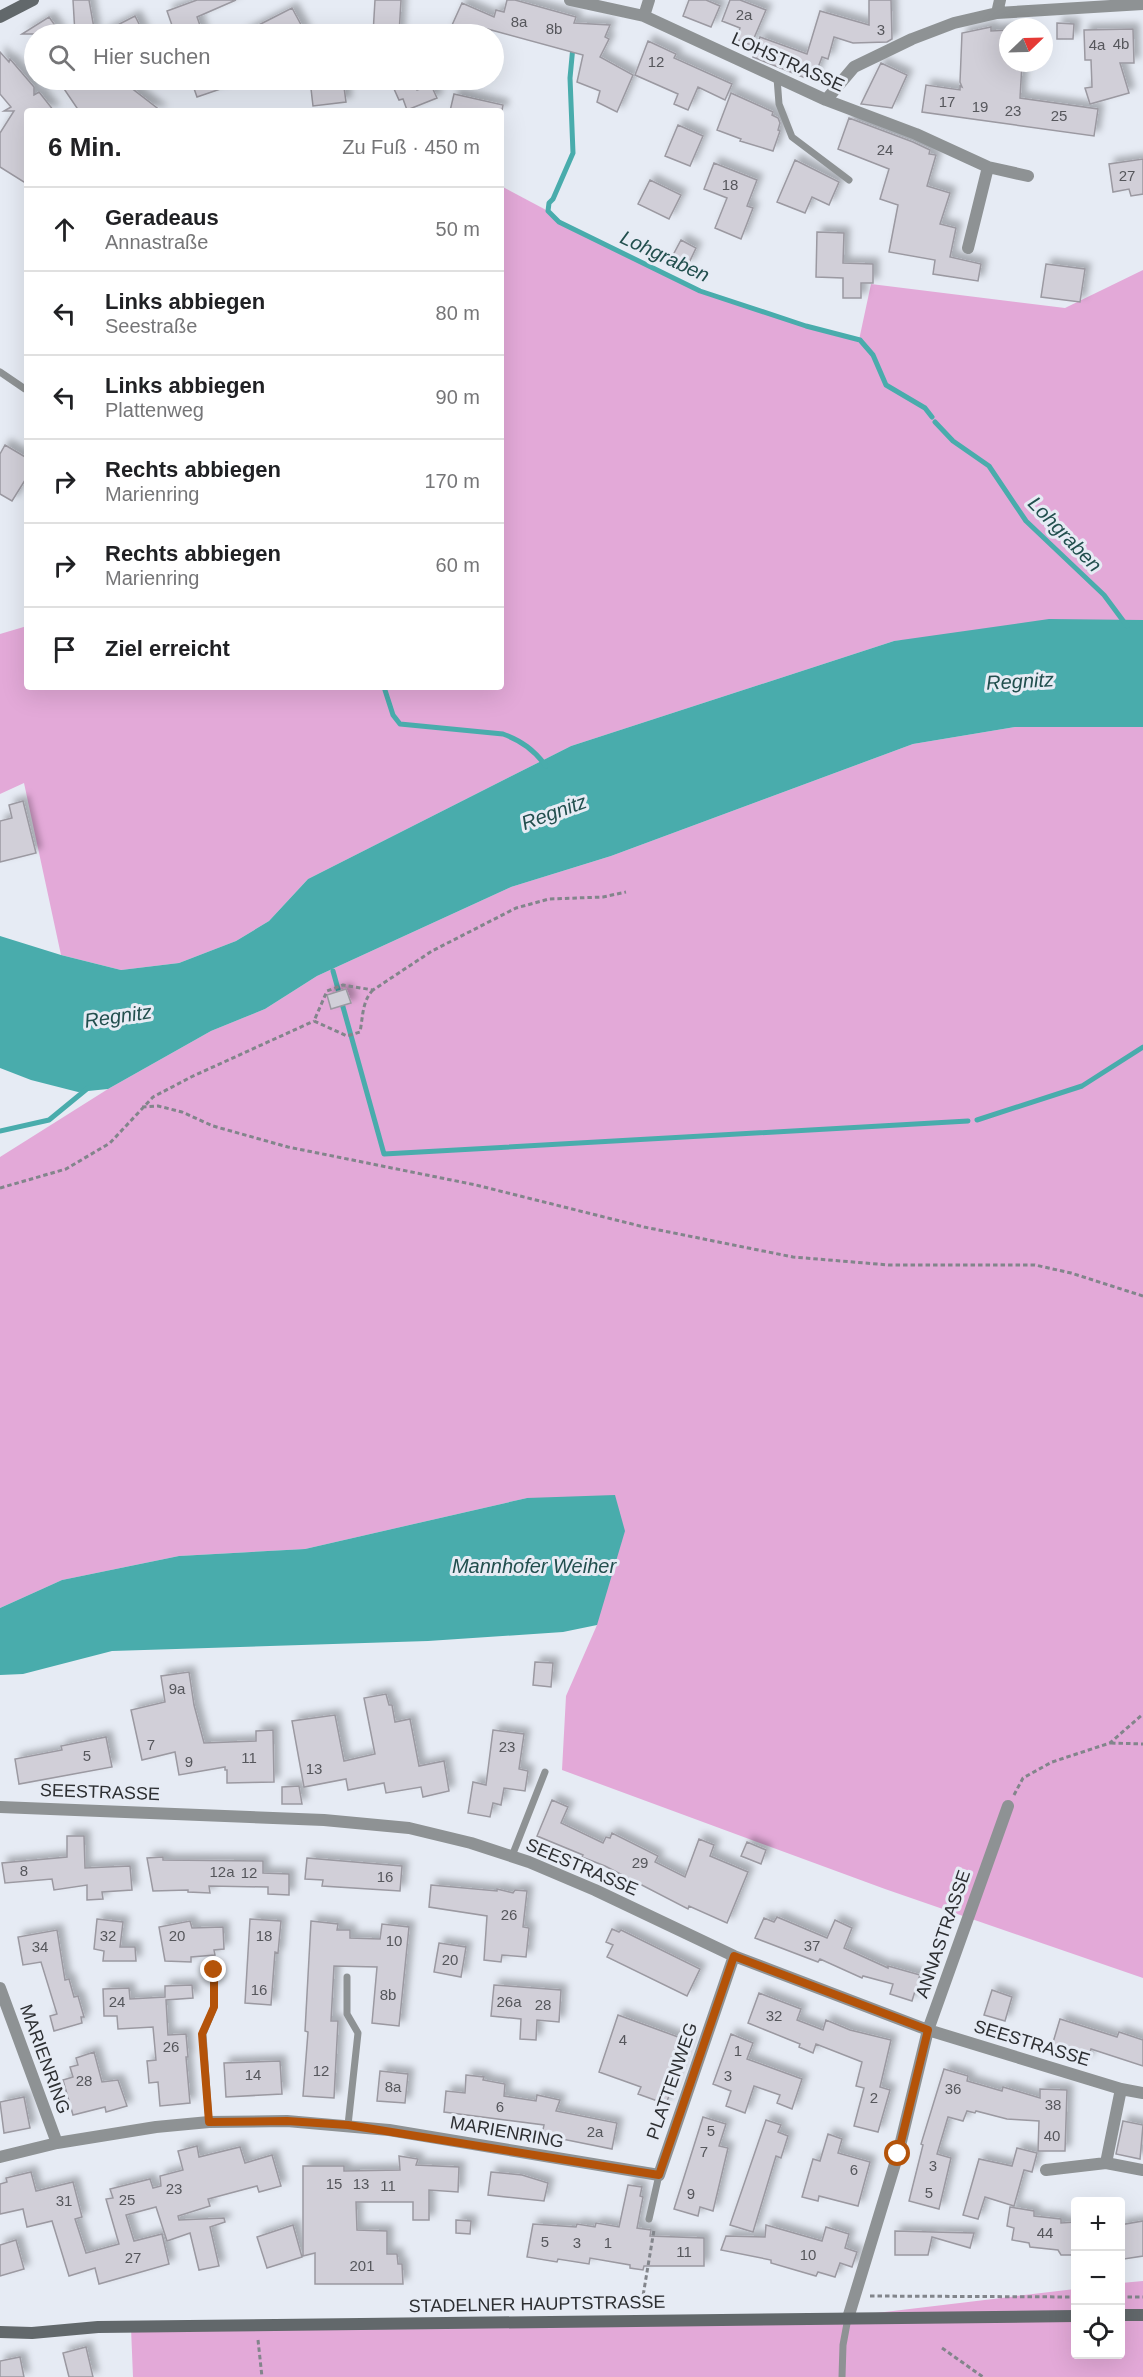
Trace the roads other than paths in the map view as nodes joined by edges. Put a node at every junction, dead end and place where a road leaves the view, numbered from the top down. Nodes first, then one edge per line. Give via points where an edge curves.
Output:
1 (33, 0) edge
2 (649, 0) edge
3 (1000, 0) edge
4 (576, 2) edge
5 (1143, 4) edge
6 (997, 13) junction
7 (644, 16) junction
8 (0, 17) edge
9 (777, 78) junction
10 (826, 100) junction
11 (988, 167) junction
12 (1028, 176) dead end
13 (849, 180) dead end
14 (968, 248) dead end
15 (0, 372) edge
16 (24, 388) edge
17 (545, 1772) dead end
18 (1008, 1806) road end
19 (0, 1807) edge
20 (512, 1856) junction
21 (734, 1956) junction
22 (214, 1970) dead end
23 (347, 1977) dead end
24 (0, 1988) edge
25 (928, 2030) junction
26 (1121, 2088) junction
27 (1143, 2094) edge
28 (209, 2122) junction
29 (348, 2125) junction
30 (57, 2143) junction
31 (0, 2157) edge
32 (1107, 2163) junction
33 (1046, 2170) dead end
34 (1143, 2170) edge
35 (659, 2175) junction
36 (649, 2219) road end
37 (1125, 2315) edge
38 (1143, 2315) edge
39 (1071, 2316) edge
40 (849, 2318) junction
41 (0, 2332) edge
42 (842, 2377) edge

1 - 8 main road
2 - 7 street
3 - 6 street
4 - 7 street, LOHSTRASSE
5 - 6 street
6 - 10 street via 954,23 854,67
7 - 9 street, LOHSTRASSE
9 - 10 street, LOHSTRASSE
9 - 13 lane via 779,104 792,137
10 - 11 street, LOHSTRASSE
11 - 12 street, LOHSTRASSE
11 - 14 street
15 - 16 lane
17 - 20 lane
18 - 25 street, ANNASTRASSE
19 - 20 street, SEESTRASSE via 335,1821 409,1828
20 - 21 street, SEESTRASSE via 595,1890
21 - 25 street, SEESTRASSE
21 - 35 street, PLATTENWEG
22 - 28 lane via 214,2007 202,2034
23 - 29 lane via 347,2014 358,2033
24 - 30 street, MARIENRING
25 - 26 street, SEESTRASSE
25 - 40 street, ANNASTRASSE via 898,2154
26 - 27 street, SEESTRASSE
26 - 32 street
28 - 29 street, MARIENRING
28 - 30 street, MARIENRING
29 - 35 street, MARIENRING
30 - 31 street, MARIENRING
32 - 33 street
32 - 34 street
35 - 36 lane, PLATTENWEG
37 - 38 main road
39 - 40 main road, STADELNER HAUPTSTRASSE
40 - 41 main road, STADELNER HAUPTSTRASSE via 98,2327
40 - 42 lane

